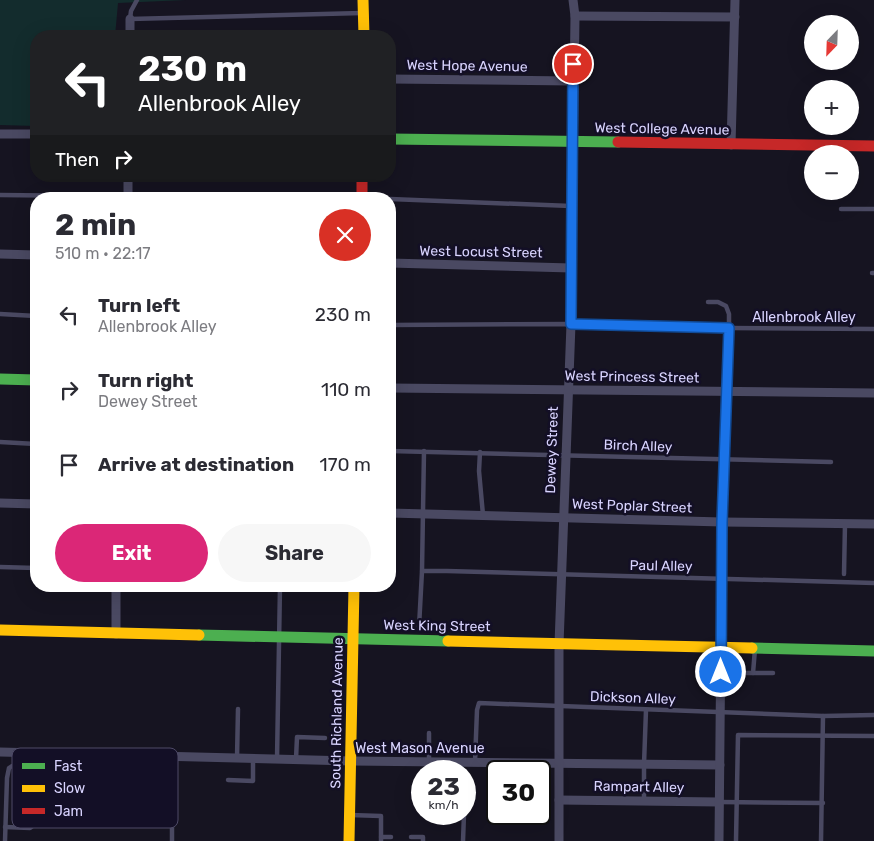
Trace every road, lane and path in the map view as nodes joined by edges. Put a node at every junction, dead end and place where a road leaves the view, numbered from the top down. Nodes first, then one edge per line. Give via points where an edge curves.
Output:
1 (137, 0) edge
2 (363, 0) edge
3 (573, 0) edge
4 (735, 0) edge
5 (363, 13) junction
6 (575, 16) junction
7 (734, 17) junction
8 (130, 19) junction
9 (130, 30) edge
10 (364, 30) edge
11 (396, 79) edge
12 (573, 81) junction
13 (0, 134) edge
14 (30, 134) edge
15 (396, 139) edge
16 (573, 143) junction
17 (731, 145) junction
18 (874, 146) edge
19 (0, 196) edge
20 (30, 196) edge
21 (396, 200) edge
22 (571, 206) junction
23 (841, 209) dead end
24 (874, 209) edge
25 (0, 254) edge
26 (30, 254) edge
27 (396, 263) edge
28 (571, 268) junction
29 (708, 302) dead end
30 (0, 314) edge
31 (30, 316) edge
32 (571, 324) junction
33 (396, 325) edge
34 (729, 328) junction
35 (874, 329) edge
36 (0, 379) edge
37 (30, 380) edge
38 (396, 388) edge
39 (569, 391) junction
40 (727, 393) junction
41 (874, 394) edge
42 (0, 442) edge
43 (30, 444) edge
44 (396, 451) edge
45 (424, 452) junction
46 (480, 452) junction
47 (566, 455) junction
48 (725, 459) junction
49 (830, 462) dead end
50 (0, 503) edge
51 (30, 504) edge
52 (396, 512) edge
53 (423, 513) junction
54 (483, 516) junction
55 (563, 518) junction
56 (722, 522) junction
57 (845, 524) junction
58 (874, 524) edge
59 (0, 567) edge
60 (30, 568) edge
61 (422, 571) junction
62 (844, 574) dead end
63 (561, 575) junction
64 (721, 578) junction
65 (874, 583) edge
66 (116, 592) edge
67 (280, 592) edge
68 (354, 592) edge
69 (419, 627) dead end
70 (0, 630) edge
71 (116, 634) junction
72 (279, 636) junction
73 (354, 639) junction
74 (559, 644) junction
75 (721, 646) junction
76 (755, 647) junction
77 (874, 650) edge
78 (721, 672) junction
79 (753, 673) junction
80 (774, 673) dead end
81 (559, 706) junction
82 (238, 708) dead end
83 (646, 710) junction
84 (720, 713) junction
85 (874, 715) edge
86 (824, 716) junction
87 (429, 733) dead end
88 (874, 736) edge
89 (824, 737) junction
90 (325, 738) dead end
91 (178, 756) edge
92 (237, 758) junction
93 (253, 758) junction
94 (277, 759) junction
95 (296, 759) junction
96 (429, 760) edge
97 (475, 760) edge
98 (351, 761) junction
99 (411, 761) edge
100 (476, 762) edge
101 (559, 763) junction
102 (644, 764) junction
103 (720, 765) junction
104 (12, 766) edge
105 (228, 780) dead end
106 (559, 800) junction
107 (644, 801) junction
108 (719, 802) junction
109 (737, 803) junction
110 (823, 803) junction
111 (350, 815) junction
112 (464, 825) edge
113 (5, 827) junction
114 (12, 827) edge
115 (172, 828) edge
116 (391, 837) dead end
117 (411, 837) dead end
118 (381, 839) edge
119 (5, 841) edge
120 (172, 841) edge
121 (349, 841) edge
122 (423, 841) edge
123 (463, 841) edge
124 (559, 841) edge
125 (719, 841) edge
126 (736, 841) edge
127 (821, 841) edge

1 - 8 lane
2 - 5 street
3 - 6 street, Dewey Street
4 - 7 street
5 - 8 lane
5 - 10 street
6 - 7 street
6 - 12 street, Dewey Street
7 - 17 street
8 - 9 street
11 - 12 street, West Hope Avenue
12 - 16 street, Dewey Street
13 - 14 street
15 - 16 street, West College Avenue
16 - 17 street, West College Avenue
16 - 22 street, Dewey Street
17 - 18 street, West College Avenue
19 - 20 lane
21 - 22 lane
22 - 28 street, Dewey Street
23 - 24 lane
25 - 26 street
27 - 28 street, West Locust Street
28 - 32 street, Dewey Street
29 - 34 lane via 726,306
30 - 31 lane
32 - 33 lane, Allenbrook Alley
32 - 34 lane, Allenbrook Alley
32 - 39 street, Dewey Street
34 - 35 lane, Allenbrook Alley
34 - 40 street
36 - 37 street
38 - 39 street, West Princess Street
39 - 40 street, West Princess Street
39 - 47 street, Dewey Street
40 - 41 street, West Princess Street
40 - 48 street
42 - 43 lane
44 - 45 lane, Birch Alley
45 - 46 lane, Birch Alley
45 - 53 lane
46 - 47 lane, Birch Alley
46 - 54 lane
47 - 48 lane, Birch Alley
47 - 55 street, Dewey Street
48 - 49 lane, Birch Alley
48 - 56 street
50 - 51 street
52 - 53 street, West Poplar Street
53 - 54 street, West Poplar Street
53 - 61 lane
54 - 55 street, West Poplar Street
55 - 56 street, West Poplar Street
55 - 63 street, Dewey Street
56 - 57 street, West Poplar Street
56 - 64 street
57 - 58 street, West Poplar Street
57 - 62 lane
59 - 60 lane
61 - 63 lane, Paul Alley
61 - 69 lane
63 - 64 lane, Paul Alley
63 - 74 street, Dewey Street
64 - 65 lane, Paul Alley
64 - 75 street
66 - 71 street
67 - 72 lane
68 - 73 street, South Richland Avenue
70 - 71 street, West King Street
71 - 72 street, West King Street
72 - 73 street, West King Street
72 - 94 lane
73 - 74 street, West King Street
73 - 98 street, South Richland Avenue
74 - 75 street, West King Street
74 - 81 street, Dewey Street
75 - 76 street, West King Street
75 - 78 street
76 - 77 street, West King Street
76 - 79 lane
78 - 79 lane
78 - 84 street
79 - 80 lane
81 - 83 lane, Dickson Alley
81 - 97 lane, Dickson Alley via 480,703
81 - 101 street, Dewey Street
82 - 92 lane
83 - 84 lane, Dickson Alley
83 - 102 lane
84 - 86 lane, Dickson Alley
84 - 103 street
85 - 86 lane, Dickson Alley
86 - 89 lane
87 - 96 lane
88 - 89 lane
89 - 109 lane via 738,735
89 - 110 lane
90 - 95 lane via 297,737
91 - 92 street, West Mason Avenue
92 - 93 street, West Mason Avenue
93 - 94 street, West Mason Avenue
93 - 105 lane via 253,781
94 - 95 street, West Mason Avenue
95 - 98 street, West Mason Avenue
98 - 99 street, West Mason Avenue
98 - 111 street, South Richland Avenue
100 - 101 street, West Mason Avenue
101 - 102 street, West Mason Avenue
101 - 106 street, Dewey Street
102 - 103 street, West Mason Avenue
102 - 107 lane
103 - 108 street
104 - 113 lane via 7,778
106 - 107 street, Rampart Alley
106 - 124 street, Dewey Street
107 - 108 street, Rampart Alley
108 - 109 lane
108 - 125 street
109 - 110 lane
109 - 126 lane
110 - 127 lane
111 - 118 lane via 381,816
111 - 121 street, South Richland Avenue
112 - 123 lane
113 - 114 lane
113 - 119 lane
115 - 120 lane
116 - 118 lane
117 - 122 lane via 423,837

